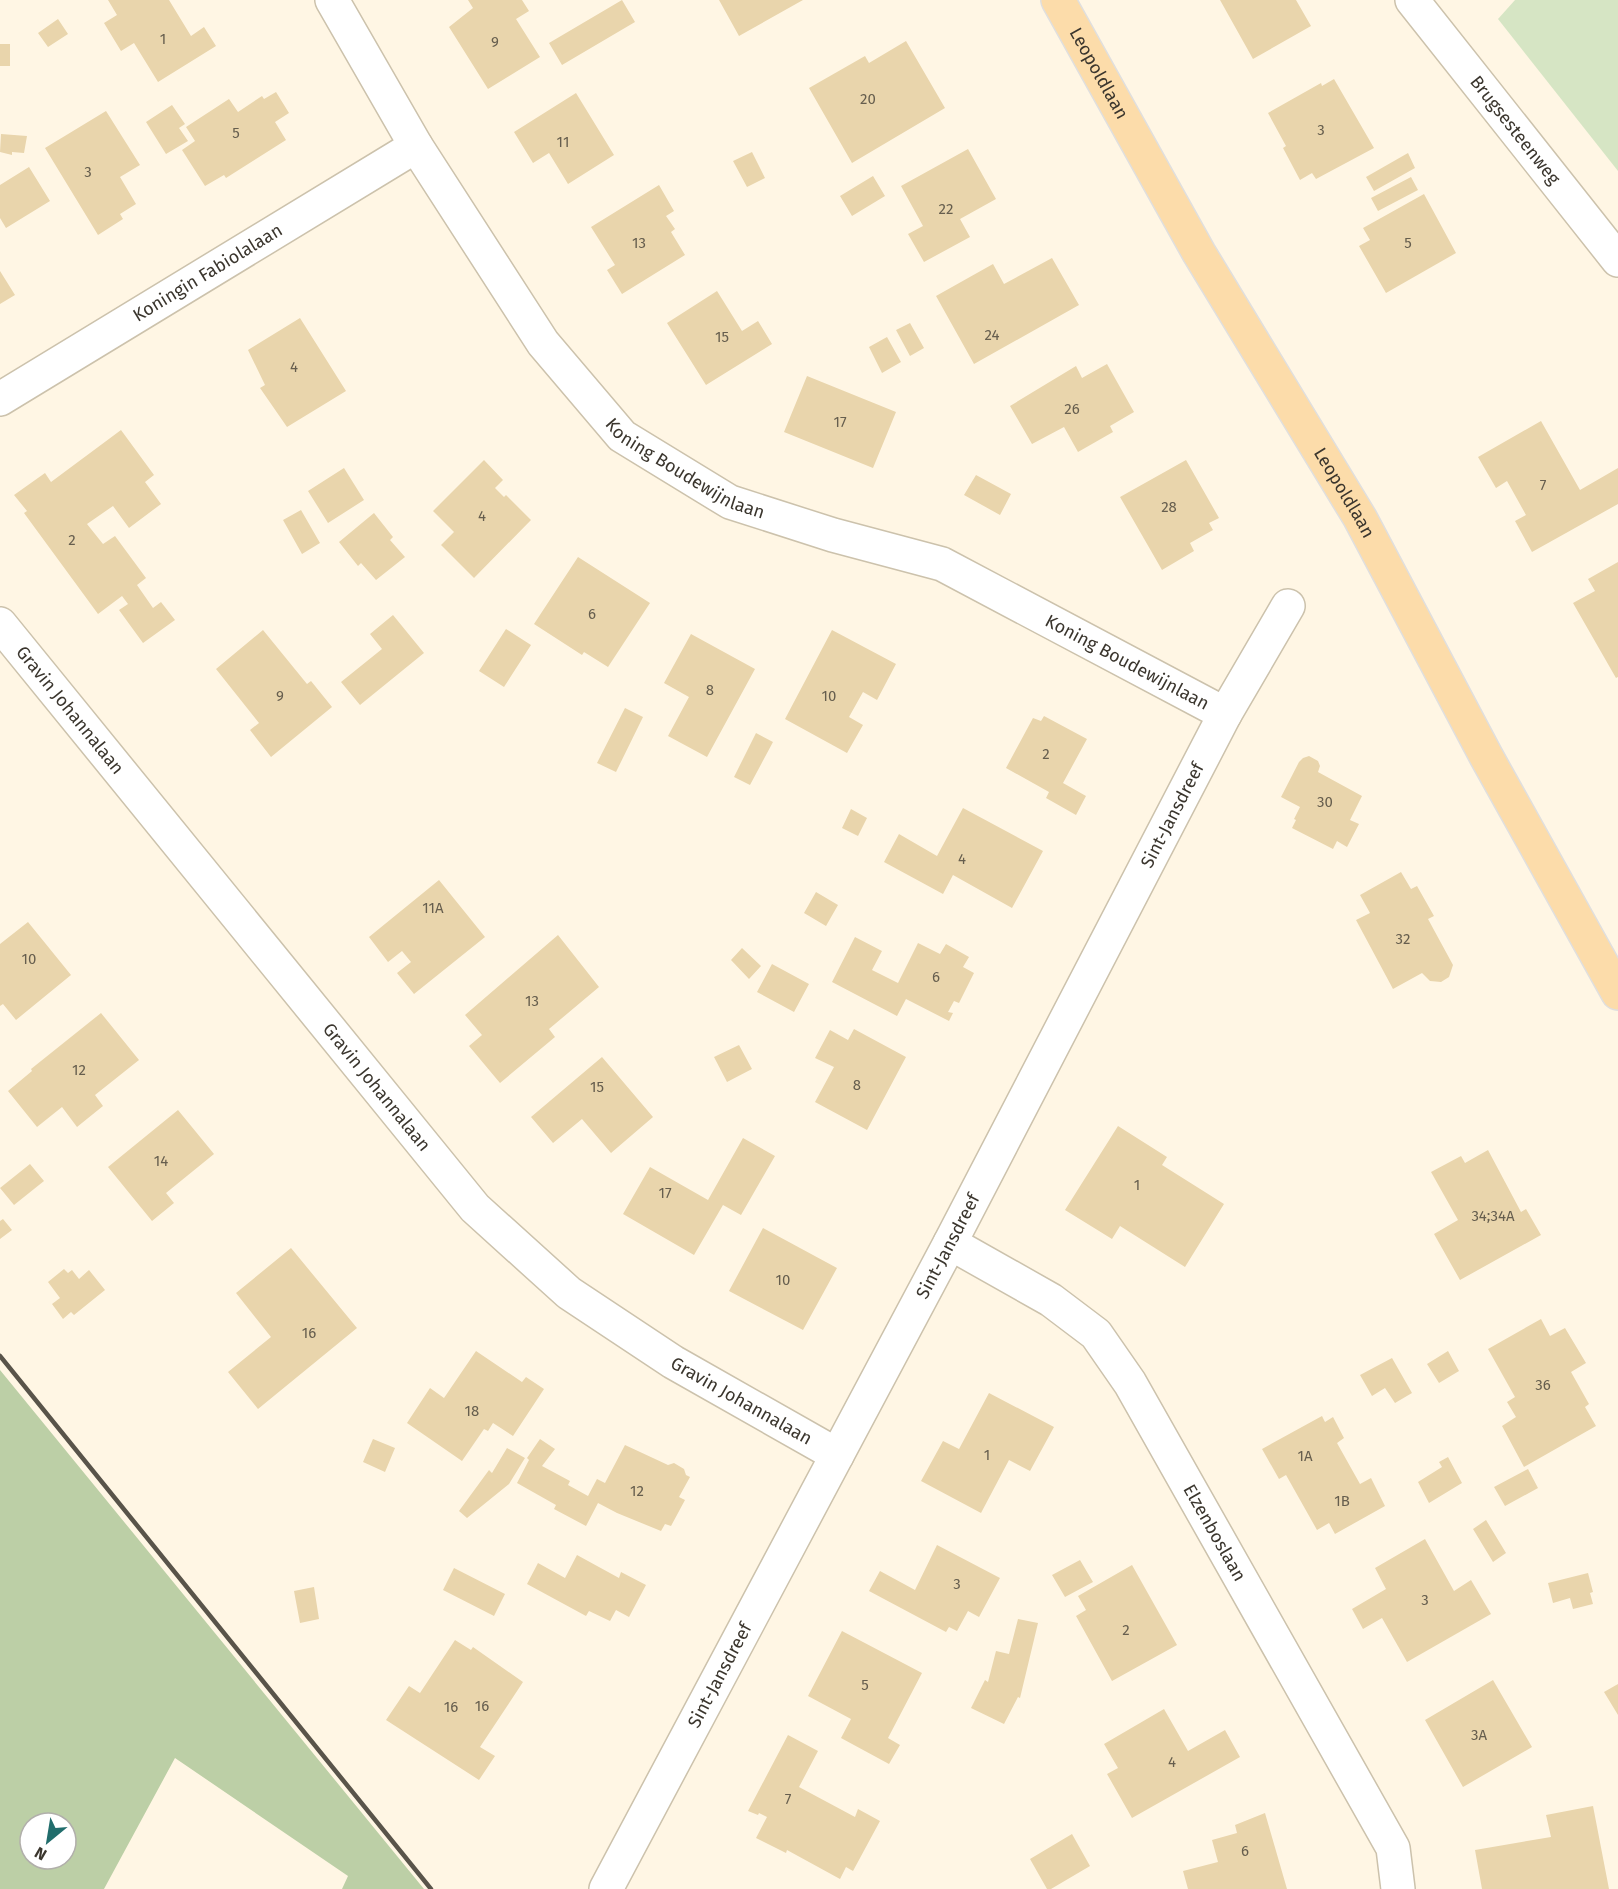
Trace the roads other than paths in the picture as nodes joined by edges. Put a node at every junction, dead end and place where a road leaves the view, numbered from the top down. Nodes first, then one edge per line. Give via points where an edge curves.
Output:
1 (332, 0) edge
2 (1058, 0) edge
3 (1412, 0) edge
4 (416, 146) junction
5 (1618, 260) edge
6 (0, 399) edge
7 (1288, 606) dead end
8 (0, 624) edge
9 (1225, 714) junction
10 (1618, 993) edge
11 (950, 1244) junction
12 (837, 1455) junction
13 (606, 1889) edge
14 (1398, 1889) edge

1 - 4 street, Koning Boudewijnlaan
2 - 10 main road, Leopoldlaan via 1199,253 1360,518
3 - 5 street, Brugsesteenweg
4 - 6 street, Koningin Fabiolalaan
4 - 9 street, Koning Boudewijnlaan via 543,343 622,436 730,502 942,564
7 - 9 street, Sint-Jansdreef
8 - 12 street, Gravin Johannalaan via 475,1208 569,1293 673,1362
9 - 11 street, Sint-Jansdreef
11 - 12 street, Sint-Jansdreef
11 - 14 street, Elzenboslaan via 1051,1300 1096,1334 1130,1383 1393,1848
12 - 13 street, Sint-Jansdreef

